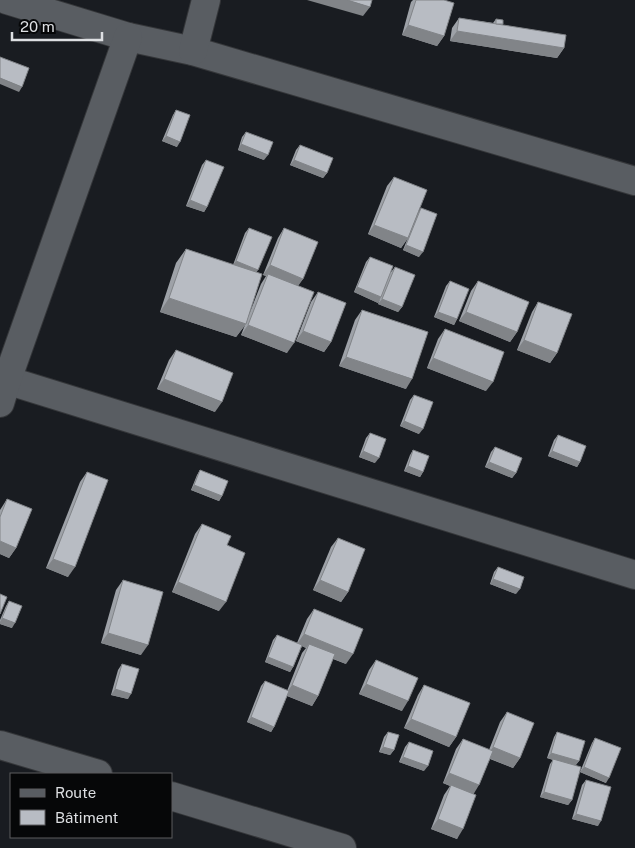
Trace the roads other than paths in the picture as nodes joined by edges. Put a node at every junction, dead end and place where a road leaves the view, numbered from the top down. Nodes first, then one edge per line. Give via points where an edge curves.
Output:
1 (7, 0) edge
2 (206, 0) edge
3 (128, 37) junction
4 (193, 51) junction
5 (635, 181) edge
6 (2, 387) edge
7 (635, 575) edge
8 (0, 745) edge
9 (95, 773) edge
10 (172, 796) edge
11 (342, 848) edge

1 - 3 street
2 - 4 street
3 - 4 street
3 - 6 street
4 - 5 street
6 - 7 street
8 - 9 street
10 - 11 street

